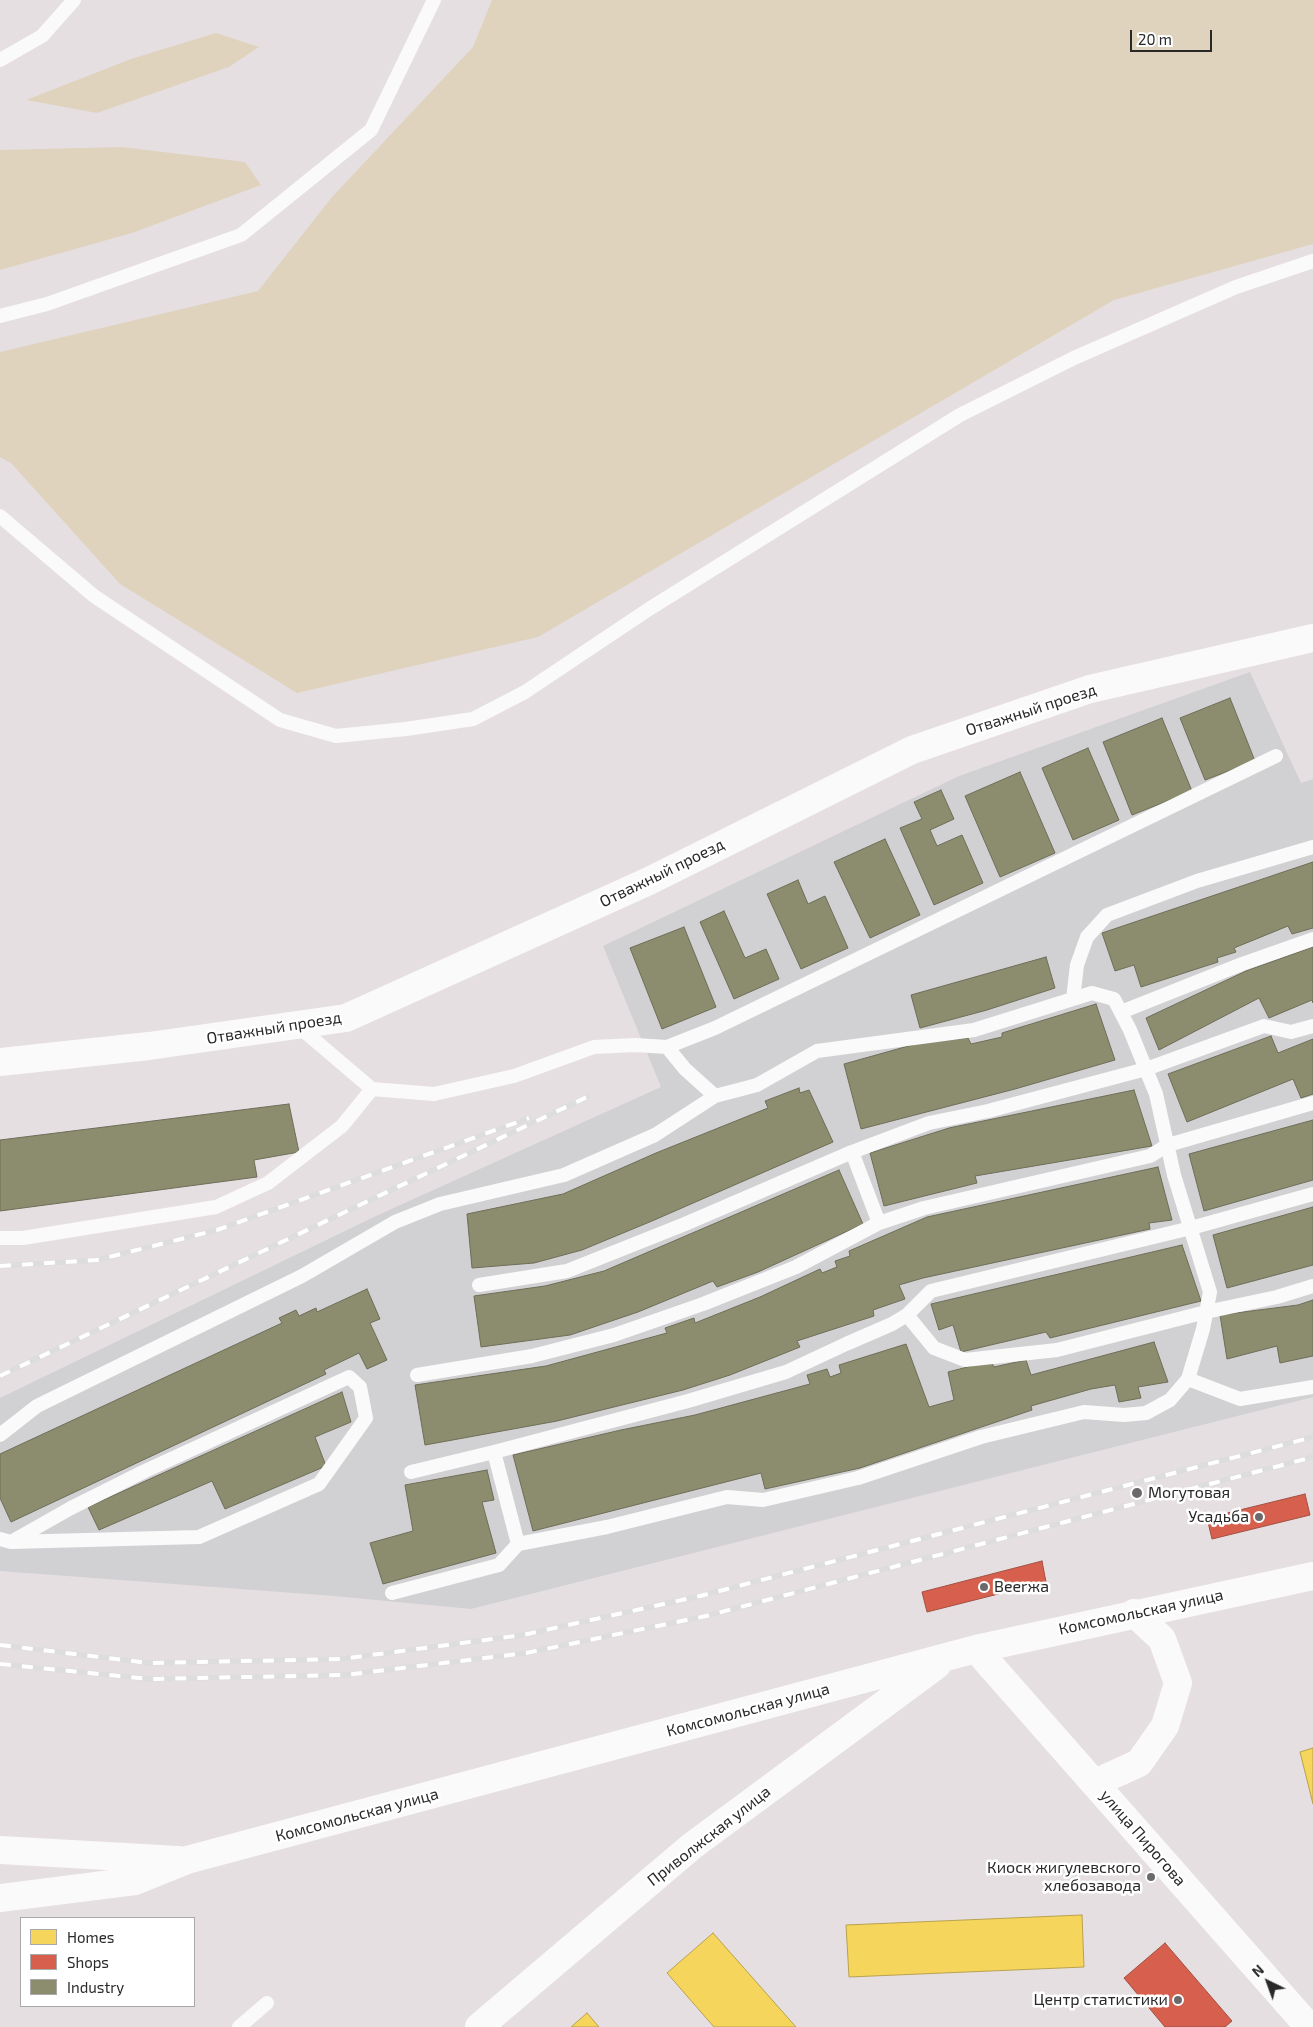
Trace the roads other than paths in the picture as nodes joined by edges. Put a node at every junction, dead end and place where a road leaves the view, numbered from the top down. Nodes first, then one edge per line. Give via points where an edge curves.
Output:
1 (74, 0) edge
2 (434, 0) edge
3 (0, 60) edge
4 (1313, 261) edge
5 (0, 316) edge
6 (0, 516) edge
7 (1313, 638) edge
8 (1276, 756) dead end
9 (1313, 847) edge
10 (1313, 939) edge
11 (1073, 999) junction
12 (1121, 1012) junction
13 (298, 1025) junction
14 (1313, 1026) edge
15 (667, 1047) junction
16 (0, 1062) edge
17 (1146, 1069) junction
18 (372, 1089) junction
19 (715, 1096) junction
20 (1313, 1103) edge
21 (1168, 1146) junction
22 (852, 1152) junction
23 (1313, 1194) edge
24 (878, 1223) junction
25 (1191, 1228) junction
26 (0, 1238) edge
27 (479, 1285) dead end
28 (1313, 1286) edge
29 (1206, 1312) junction
30 (907, 1315) junction
31 (417, 1375) dead end
32 (1188, 1379) junction
33 (1313, 1387) edge
34 (0, 1435) edge
35 (494, 1452) junction
36 (410, 1472) dead end
37 (6, 1541) edge
38 (518, 1544) junction
39 (1313, 1576) edge
40 (392, 1593) dead end
41 (1134, 1613) junction
42 (976, 1649) junction
43 (948, 1657) junction
44 (1095, 1783) junction
45 (0, 1850) edge
46 (187, 1860) junction
47 (0, 1898) edge
48 (267, 2003) dead end
49 (239, 2027) edge
50 (479, 2027) edge
51 (1310, 2027) edge

1 - 3 lane via 42,36
2 - 5 lane via 371,130 241,235 47,304
4 - 6 lane via 1236,287 1074,358 960,415 658,604 525,692 473,719 336,736 280,720 94,596
7 - 13 street, Отважный проезд via 1090,689 912,750 649,880 346,1018
8 - 15 lane via 715,1028
9 - 11 lane via 1197,882 1107,916 1087,937 1077,966
10 - 12 lane
11 - 12 lane via 1092,993 1114,999
11 - 19 lane via 974,1030 817,1051 757,1085
12 - 17 lane
13 - 16 street, Отважный проезд
13 - 18 lane
14 - 17 lane via 1291,1032 1264,1026
15 - 18 lane via 594,1047 514,1076 434,1094
15 - 19 lane via 685,1069
17 - 21 lane via 1156,1094
17 - 22 lane via 988,1111 928,1123
18 - 26 lane via 342,1126 268,1182 216,1207 23,1238
19 - 34 lane via 655,1135 564,1175 440,1204 395,1222 302,1276 37,1406
20 - 21 lane
21 - 24 lane via 1150,1156 924,1208
21 - 25 lane
22 - 24 lane
22 - 27 lane via 567,1271
23 - 25 lane
24 - 31 lane via 796,1267 614,1335 532,1356
25 - 29 lane via 1210,1292
25 - 30 lane via 931,1290
28 - 29 lane
29 - 30 lane via 1057,1350 965,1360 934,1348
29 - 32 lane
30 - 35 lane via 786,1372
32 - 33 lane via 1240,1400
32 - 38 lane via 1170,1400 1146,1412 1124,1415 1084,1412 981,1437 858,1478 763,1500 727,1497 607,1527
35 - 36 lane
35 - 38 lane
37 - 37 lane via 199,1537 319,1484 366,1418 360,1387 349,1377 145,1471
38 - 40 lane via 499,1565
39 - 41 street, Комсомольская улица
41 - 42 street, Комсомольская улица
41 - 44 street via 1162,1639 1178,1683 1165,1726 1139,1763
42 - 43 street, Комсомольская улица
42 - 44 street, улица Пирогова
43 - 46 street, Комсомольская улица
43 - 50 street, Приволжская улица via 692,1846
44 - 51 street, улица Пирогова
45 - 46 street
46 - 47 street via 135,1881
48 - 49 lane

